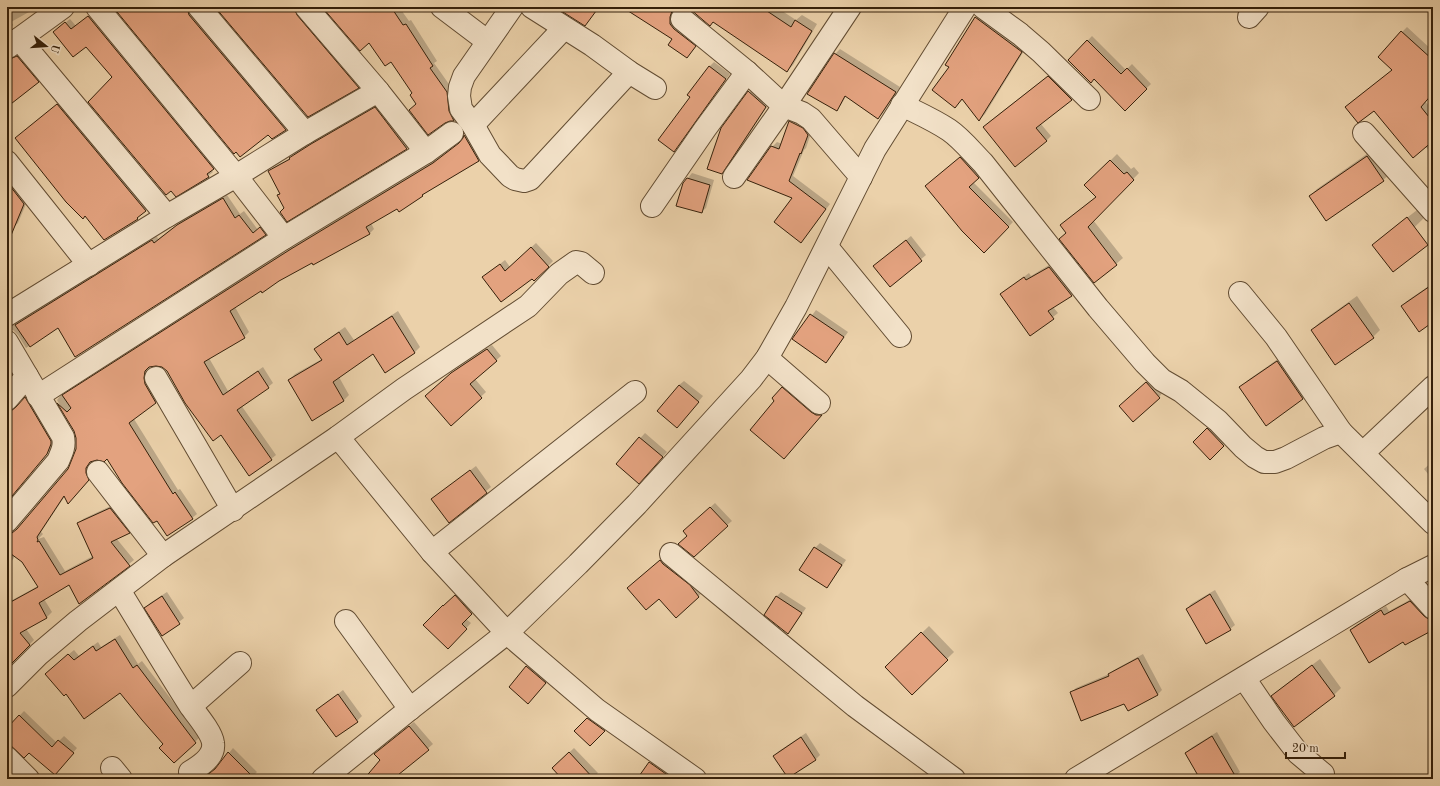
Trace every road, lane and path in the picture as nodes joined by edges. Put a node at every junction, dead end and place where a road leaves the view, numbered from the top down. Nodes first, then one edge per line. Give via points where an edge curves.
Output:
1 (63, 7) edge
2 (97, 7) edge
3 (199, 7) edge
4 (306, 7) edge
5 (442, 7) edge
6 (512, 7) edge
7 (532, 7) edge
8 (850, 7) edge
9 (965, 7) edge
10 (983, 7) edge
11 (682, 20) dead end
12 (564, 28) junction
13 (487, 41) junction
14 (13, 44) edge
15 (629, 72) junction
16 (747, 72) junction
17 (655, 88) dead end
18 (378, 91) junction
19 (1089, 99) dead end
20 (902, 105) junction
21 (784, 106) junction
22 (472, 125) junction
23 (305, 133) junction
24 (452, 133) dead end
25 (1364, 133) dead end
26 (426, 152) junction
27 (7, 162) edge
28 (236, 176) junction
29 (734, 177) dead end
30 (861, 177) junction
31 (652, 206) dead end
32 (1433, 211) edge
33 (167, 216) junction
34 (284, 238) junction
35 (826, 247) junction
36 (89, 265) junction
37 (593, 273) dead end
38 (1240, 293) dead end
39 (7, 315) edge
40 (900, 336) dead end
41 (7, 342) edge
42 (767, 358) junction
43 (27, 376) junction
44 (156, 378) dead end
45 (1433, 387) edge
46 (635, 392) dead end
47 (38, 396) junction
48 (7, 399) edge
49 (819, 403) dead end
50 (1341, 432) junction
51 (338, 437) junction
52 (1363, 453) junction
53 (98, 472) dead end
54 (232, 510) junction
55 (7, 521) edge
56 (1433, 523) edge
57 (432, 552) junction
58 (671, 554) dead end
59 (163, 556) junction
60 (1433, 566) edge
61 (1407, 579) junction
62 (119, 590) junction
63 (1433, 608) edge
64 (346, 620) dead end
65 (507, 633) junction
66 (240, 663) dead end
67 (1244, 678) junction
68 (7, 686) edge
69 (191, 706) junction
70 (410, 709) junction
71 (7, 758) edge
72 (190, 772) dead end
73 (1323, 774) dead end
74 (28, 779) edge
75 (323, 779) edge
76 (695, 779) edge
77 (954, 779) edge
78 (1076, 779) edge

1 - 14 street
2 - 28 street
3 - 23 street
4 - 18 street
5 - 13 street
6 - 13 street
7 - 12 street
8 - 21 street
9 - 20 street
10 - 19 street via 1041,52
11 - 16 street
12 - 15 street
12 - 22 street
13 - 22 street via 464,76 460,87 461,109
14 - 33 street
15 - 17 street
15 - 22 street via 530,179 524,181 510,176 490,155
16 - 21 street
16 - 31 street
18 - 23 street
18 - 26 street
20 - 30 street
20 - 50 street via 937,123 964,143 1145,362 1162,380 1218,421 1254,457 1264,462 1275,462
21 - 29 street
21 - 30 street via 811,119
23 - 28 street
24 - 26 street
25 - 32 street
26 - 34 street
27 - 36 street
28 - 33 street
28 - 34 street
30 - 35 street
33 - 36 street
34 - 47 street
35 - 40 street
35 - 42 street
36 - 39 street
37 - 51 street via 585,265 576,262 559,274 528,306 404,389
38 - 50 street via 1276,337
41 - 43 street
42 - 49 street
42 - 65 street via 751,379 637,504
43 - 47 street
43 - 48 street
44 - 54 street
45 - 52 street
46 - 57 street
47 - 55 street via 63,437 64,444 58,461
50 - 52 street
51 - 54 street
51 - 57 street
52 - 56 street
53 - 59 street
54 - 59 street
57 - 65 street
58 - 77 street via 855,706
59 - 62 street
60 - 61 street
61 - 63 street
61 - 67 street
62 - 68 street via 39,654
62 - 69 street
64 - 70 street
65 - 70 street
65 - 76 street via 598,710
66 - 69 street
67 - 73 street via 1298,753
67 - 78 street
69 - 72 street via 214,742 209,757
70 - 75 street
71 - 74 street

